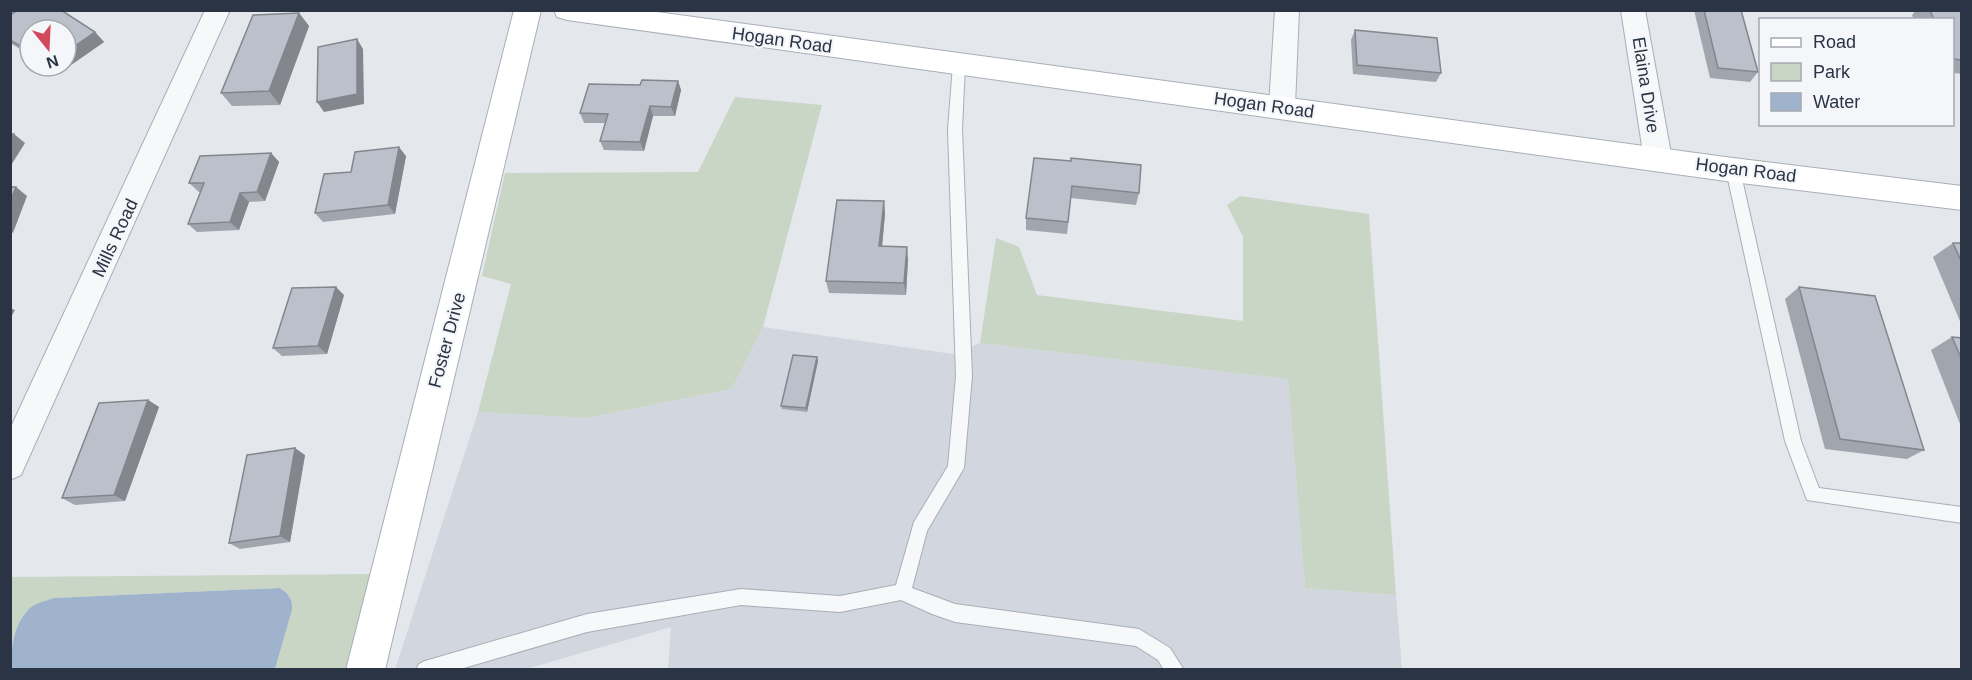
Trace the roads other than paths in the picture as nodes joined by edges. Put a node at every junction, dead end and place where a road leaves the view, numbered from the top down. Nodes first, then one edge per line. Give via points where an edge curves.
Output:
1 (218, 10) edge
2 (528, 10) edge
3 (567, 10) edge
4 (1287, 10) edge
5 (1633, 10) edge
6 (959, 64) junction
7 (1282, 106) junction
8 (1658, 159) junction
9 (1733, 170) junction
10 (1962, 198) edge
11 (10, 465) edge
12 (1962, 515) edge
13 (902, 592) junction
14 (365, 669) edge
15 (425, 669) edge
16 (1175, 669) edge

1 - 11 street, Mills Road
2 - 14 main road, Foster Drive via 494,162
3 - 6 main road, Hogan Road
4 - 7 street
5 - 8 street, Elaina Drive
6 - 7 main road, Hogan Road
6 - 13 lane via 955,129 964,376 956,468 920,528
7 - 8 main road, Hogan Road
8 - 9 main road, Hogan Road
9 - 10 main road, Hogan Road
9 - 12 lane via 1792,441 1813,495
13 - 15 lane via 840,604 741,597 587,623
13 - 16 lane via 955,613 1139,638 1164,654

